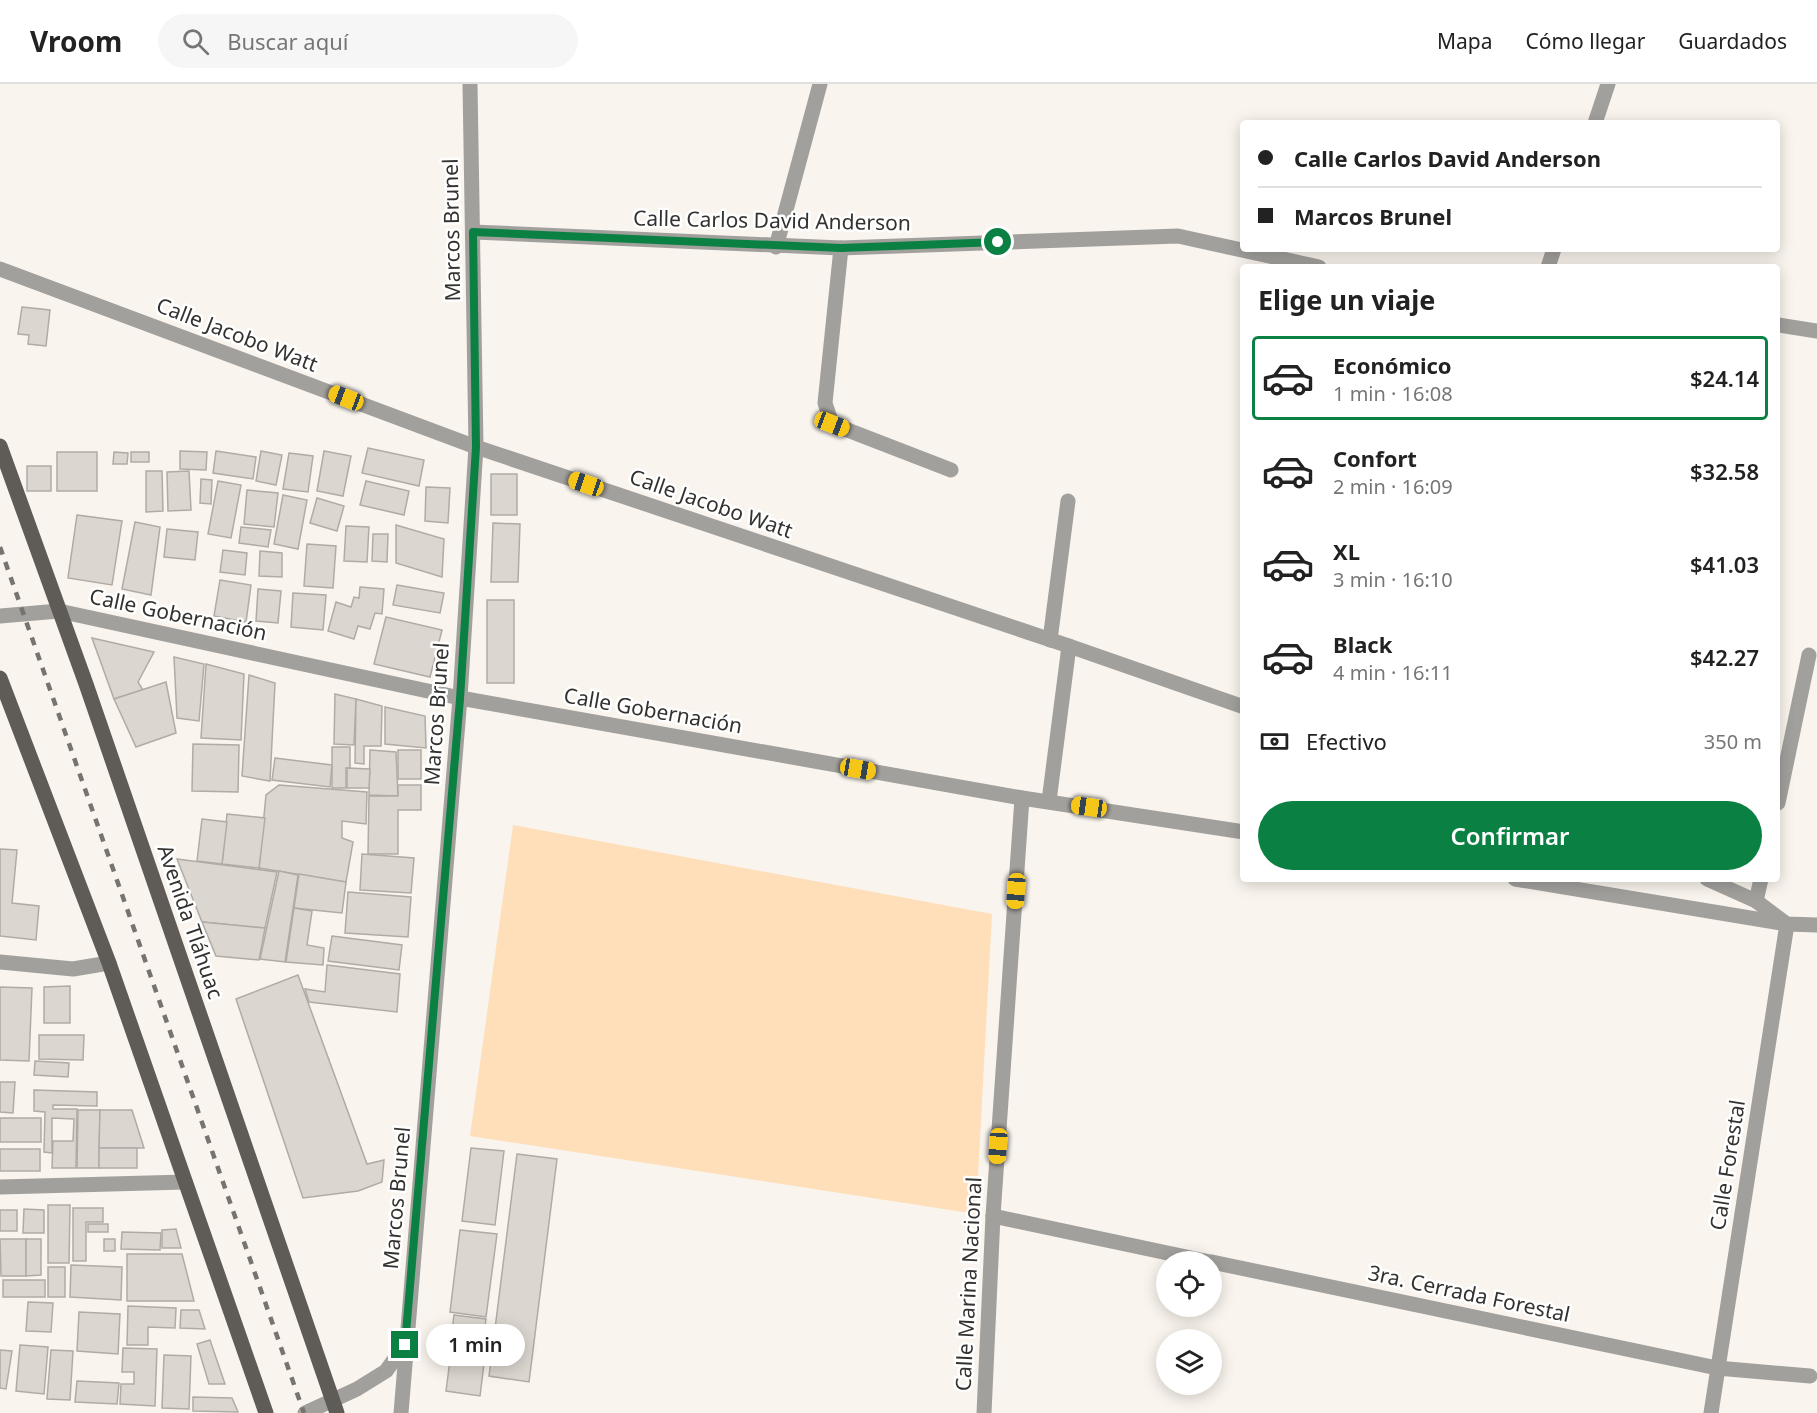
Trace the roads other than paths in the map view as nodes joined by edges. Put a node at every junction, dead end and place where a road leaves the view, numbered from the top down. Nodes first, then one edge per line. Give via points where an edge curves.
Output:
1 (470, 84) edge
2 (820, 84) edge
3 (1608, 84) edge
4 (1596, 120) edge
5 (473, 232) junction
6 (776, 247) junction
7 (841, 248) junction
8 (1240, 250) edge
9 (1251, 252) edge
10 (1305, 264) edge
11 (0, 269) edge
12 (1780, 325) edge
13 (1817, 331) edge
14 (0, 446) edge
15 (476, 447) junction
16 (951, 470) dead end
17 (1068, 501) dead end
18 (59, 611) junction
19 (0, 616) edge
20 (1050, 640) junction
21 (1069, 646) junction
22 (1809, 655) dead end
23 (0, 678) edge
24 (460, 699) junction
25 (1240, 706) edge
26 (1780, 793) edge
27 (1022, 798) junction
28 (1049, 801) junction
29 (1240, 831) edge
30 (1533, 882) edge
31 (1714, 882) edge
32 (1760, 882) edge
33 (1756, 901) junction
34 (1786, 924) junction
35 (1817, 925) edge
36 (0, 962) edge
37 (109, 963) junction
38 (185, 1182) junction
39 (0, 1187) edge
40 (993, 1216) junction
41 (1159, 1251) edge
42 (1222, 1264) edge
43 (405, 1345) junction
44 (1718, 1368) junction
45 (1810, 1376) dead end
46 (334, 1406) edge
47 (266, 1413) edge
48 (304, 1413) edge
49 (400, 1413) edge
50 (984, 1413) edge
51 (1711, 1413) edge

1 - 5 street, Marcos Brunel
2 - 6 street
3 - 4 street
5 - 6 street, Calle Carlos David Anderson
5 - 15 street, Marcos Brunel
6 - 7 street, Calle Carlos David Anderson
7 - 8 street, Calle Carlos David Anderson via 1178,236
7 - 16 street via 825,403 832,424
9 - 10 street, Calle Carlos David Anderson
11 - 15 street, Calle Jacobo Watt
12 - 13 street
14 - 18 main road, Avenida Tláhuac
15 - 20 street, Calle Jacobo Watt
15 - 24 street, Marcos Brunel
17 - 20 street
18 - 19 street, Calle Gobernación
18 - 24 street, Calle Gobernación
18 - 46 main road, Avenida Tláhuac
20 - 21 street, Calle Jacobo Watt
21 - 25 street, Calle Jacobo Watt
21 - 28 street
22 - 26 street
23 - 37 main road
24 - 27 street, Calle Gobernación
24 - 43 street, Marcos Brunel
27 - 28 street, Calle Gobernación
27 - 40 street, Calle Marina Nacional
28 - 29 street, Calle Gobernación
30 - 34 street
31 - 33 street
32 - 33 street
33 - 34 street
34 - 35 street
34 - 44 street, Calle Forestal
36 - 37 street via 73,969
37 - 38 main road
38 - 39 street
38 - 47 main road
40 - 41 street, 3ra. Cerrada Forestal
40 - 50 street, Calle Marina Nacional
42 - 44 street, 3ra. Cerrada Forestal
43 - 46 street via 386,1371
43 - 49 street, Marcos Brunel
44 - 45 street, 3ra. Cerrada Forestal
44 - 51 street, Calle Forestal
46 - 48 street

